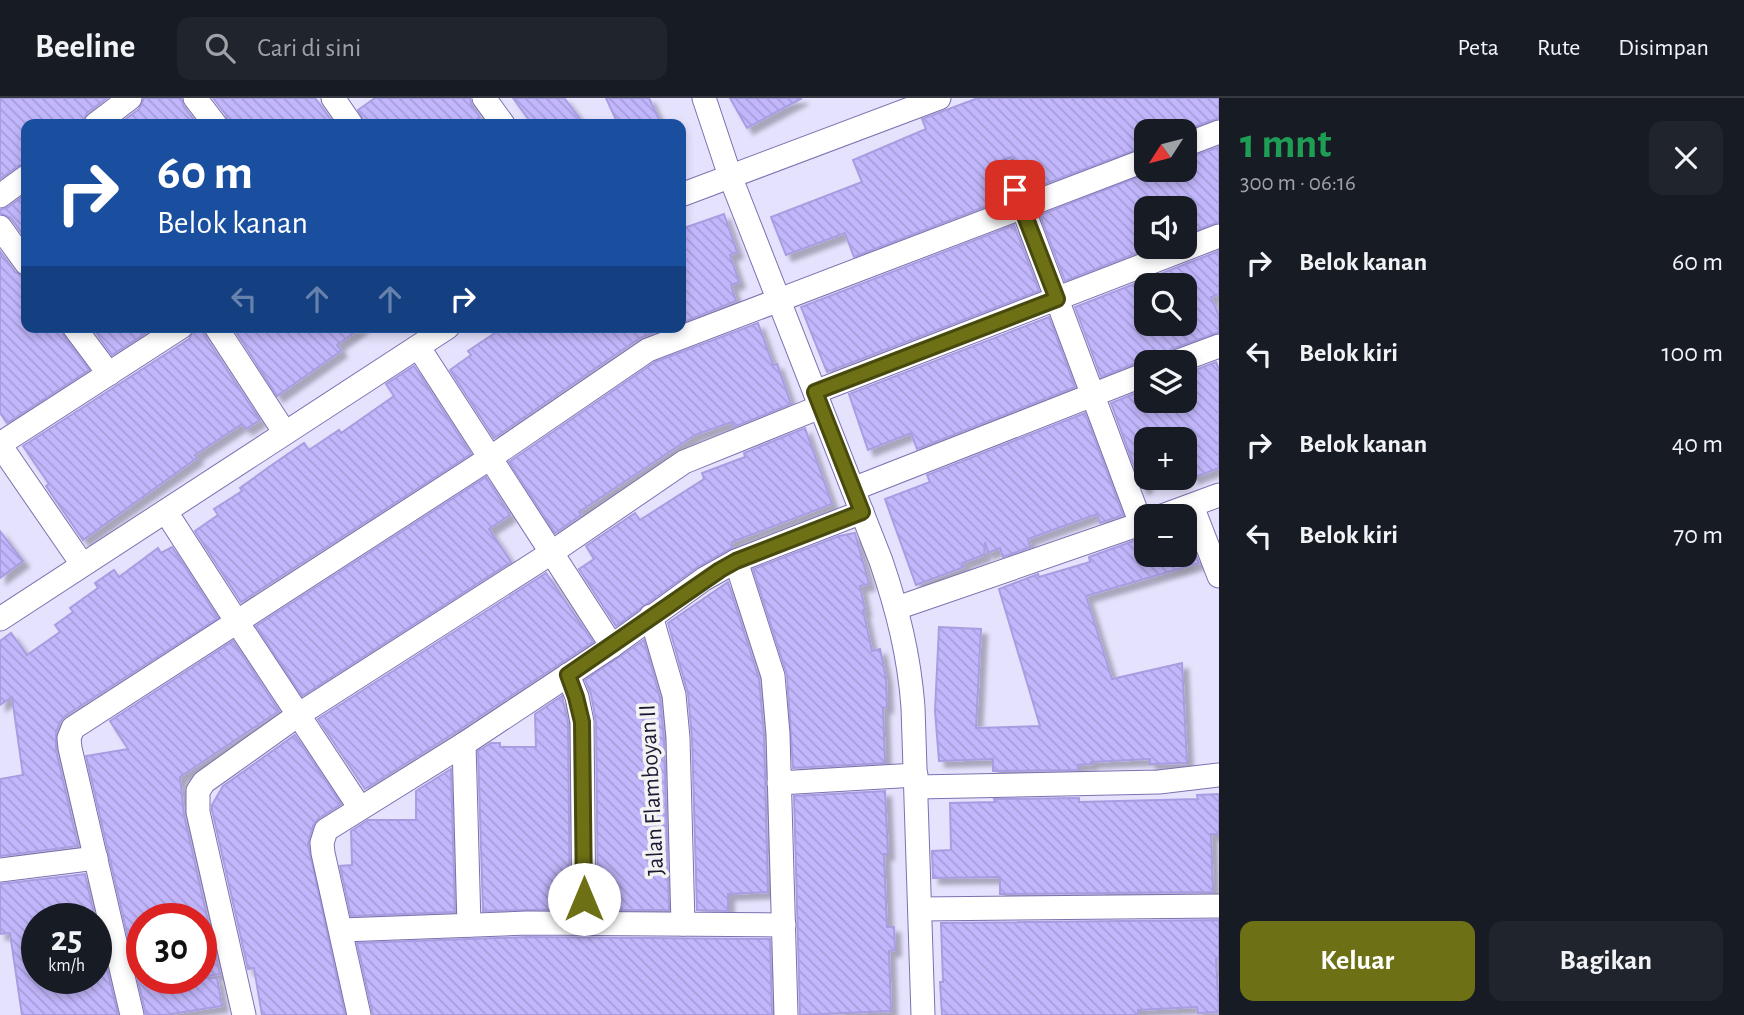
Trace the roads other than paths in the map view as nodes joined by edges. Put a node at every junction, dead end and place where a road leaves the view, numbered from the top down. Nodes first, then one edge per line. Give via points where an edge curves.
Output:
1 (130, 98) edge
2 (195, 98) edge
3 (333, 98) edge
4 (484, 98) edge
5 (704, 98) edge
6 (939, 98) edge
7 (103, 119) edge
8 (211, 119) edge
9 (348, 119) edge
10 (496, 119) edge
11 (1219, 132) edge
12 (1197, 140) edge
13 (1134, 165) edge
14 (1009, 171) dead end
15 (730, 176) junction
16 (21, 181) edge
17 (686, 193) edge
18 (0, 197) edge
19 (1021, 208) junction
20 (0, 227) edge
21 (1219, 236) edge
22 (21, 255) edge
23 (1057, 299) junction
24 (778, 300) junction
25 (78, 333) edge
26 (172, 333) edge
27 (220, 333) edge
28 (438, 333) edge
29 (1219, 345) edge
30 (419, 348) junction
31 (1197, 354) edge
32 (109, 374) junction
33 (1134, 378) edge
34 (1094, 394) junction
35 (818, 399) junction
36 (285, 433) junction
37 (0, 445) edge
38 (490, 458) junction
39 (853, 489) junction
40 (1219, 495) edge
41 (1143, 504) edge
42 (1197, 504) edge
43 (166, 512) junction
44 (862, 512) junction
45 (1197, 519) edge
46 (1134, 527) edge
47 (551, 553) junction
48 (736, 561) junction
49 (82, 564) junction
50 (1219, 576) edge
51 (897, 608) junction
52 (651, 616) junction
53 (0, 619) edge
54 (237, 622) junction
55 (612, 646) junction
56 (568, 675) junction
57 (298, 715) junction
58 (464, 744) junction
59 (1219, 775) edge
60 (917, 781) junction
61 (779, 783) junction
62 (360, 808) junction
63 (96, 858) junction
64 (0, 870) edge
65 (1219, 906) edge
66 (920, 909) junction
67 (584, 923) junction
68 (683, 924) junction
69 (469, 925) junction
70 (784, 925) junction
71 (342, 930) junction
72 (132, 1015) edge
73 (244, 1015) edge
74 (359, 1015) edge
75 (786, 1015) edge
76 (923, 1015) edge

1 - 7 street
2 - 8 street
3 - 9 street
4 - 10 street
5 - 15 street
6 - 15 street
11 - 12 street
13 - 19 street
14 - 19 street
15 - 17 street
15 - 24 street
16 - 18 street
19 - 23 street
19 - 24 street
20 - 22 street
21 - 23 street
23 - 34 street
23 - 35 street
24 - 35 street
24 - 38 street via 648,351
25 - 32 street
26 - 32 street
27 - 36 street
28 - 30 street
29 - 31 street
30 - 36 street
30 - 38 street
32 - 37 street
33 - 34 street
34 - 39 street
34 - 41 street
35 - 39 street
35 - 47 street via 684,462
36 - 43 street
37 - 49 street
38 - 47 street
38 - 54 street
39 - 44 street
40 - 42 street
43 - 49 street
43 - 54 street
44 - 48 street
44 - 51 street
45 - 50 street
46 - 51 street
47 - 55 street
47 - 57 street
48 - 52 street
48 - 61 street via 773,676
49 - 53 street
51 - 60 street via 910,663
52 - 55 street
52 - 68 street, Jalan Flamboyan II via 674,695
54 - 57 street
54 - 63 street via 73,727 70,748
55 - 56 street
56 - 58 street
56 - 67 street via 582,722
57 - 62 street
57 - 73 street via 211,775 198,791 198,811
58 - 62 street
58 - 69 street
59 - 60 street via 1159,782
60 - 61 street
60 - 66 street
61 - 70 street
62 - 71 street via 323,836
63 - 64 street
63 - 72 street
65 - 66 street
66 - 76 street
67 - 68 street
67 - 69 street
68 - 70 street
69 - 71 street
70 - 75 street
71 - 74 street

